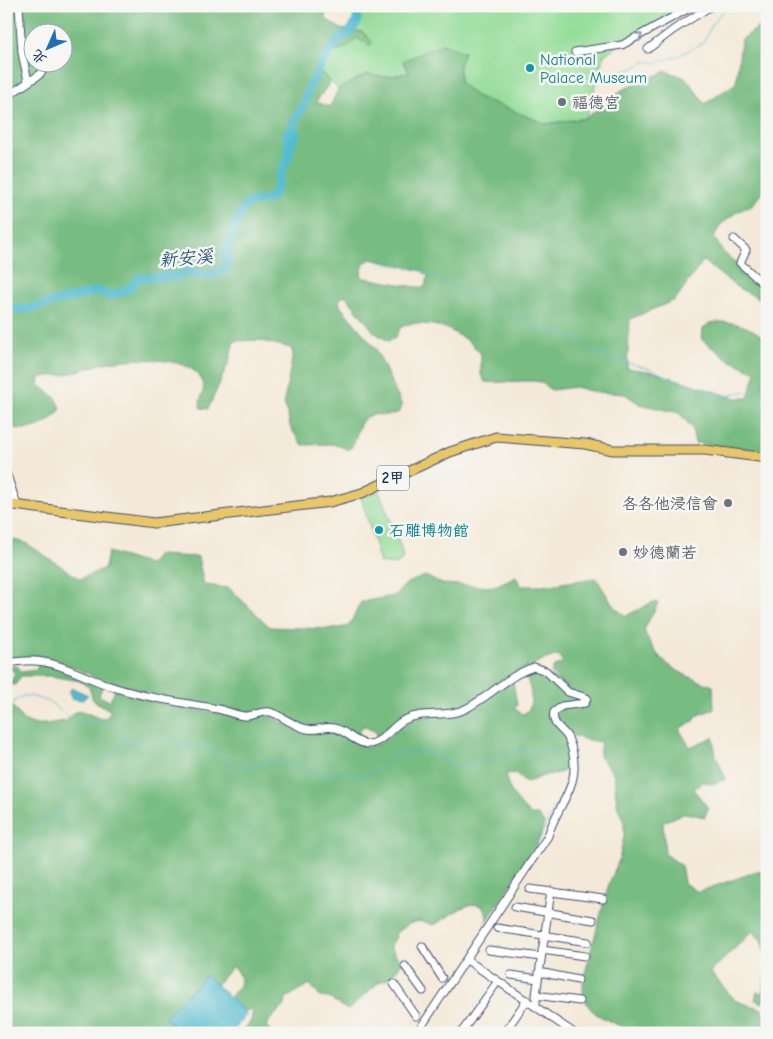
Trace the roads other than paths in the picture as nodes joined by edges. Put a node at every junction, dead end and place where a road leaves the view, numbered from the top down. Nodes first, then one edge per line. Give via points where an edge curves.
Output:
1 (19, 6) edge
2 (693, 6) edge
3 (711, 6) edge
4 (648, 49) dead end
5 (575, 52) dead end
6 (42, 72) edge
7 (28, 81) junction
8 (6, 96) edge
9 (734, 239) dead end
10 (767, 287) edge
11 (767, 458) edge
12 (6, 472) edge
13 (6, 504) edge
14 (17, 505) junction
15 (6, 664) edge
16 (530, 889) dead end
17 (550, 891) junction
18 (603, 899) dead end
19 (515, 907) dead end
20 (548, 912) junction
21 (593, 920) dead end
22 (497, 928) dead end
23 (545, 936) junction
24 (588, 942) dead end
25 (422, 946) dead end
26 (489, 950) dead end
27 (542, 953) junction
28 (585, 956) dead end
29 (467, 960) junction
30 (405, 966) dead end
31 (511, 975) dead end
32 (539, 976) junction
33 (442, 978) dead end
34 (578, 980) dead end
35 (498, 981) junction
36 (394, 984) dead end
37 (423, 991) dead end
38 (536, 995) junction
39 (527, 1000) junction
40 (580, 1002) dead end
41 (536, 1006) junction
42 (416, 1016) dead end
43 (417, 1033) edge
44 (461, 1033) edge
45 (504, 1033) edge
46 (574, 1033) edge

1 - 7 street via 22,53
5 -> 2 street via 622,45
3 - 4 street
6 - 7 street
7 - 8 street
9 - 10 street via 746,250 740,263
11 - 14 main road, 2甲 via 705,450 613,450 585,444 496,437 450,452 362,494 330,502 154,523
12 - 14 street
13 - 14 main road, 2甲
15 - 29 street via 48,662 117,688 169,702 243,716 270,712 308,730 329,727 342,730 368,744 378,741 409,718 426,713 446,714 464,710 518,674 538,666 546,671 566,691 588,699 585,703 559,707 553,715 570,746 574,764 572,780 548,836
16 - 17 street
17 - 18 street
17 - 20 street
19 - 20 street
20 - 21 street
20 - 23 street
22 - 23 street
23 - 24 street
23 - 27 street
25 - 33 street
26 - 27 street
27 - 28 street
27 - 32 street
29 - 35 street
29 - 43 street
30 - 37 street
31 - 32 street
32 - 34 street
32 - 38 street
35 - 39 street
35 - 44 street
36 - 42 street
38 - 40 street
38 - 41 street
39 - 41 street
39 - 45 street
41 - 46 street

